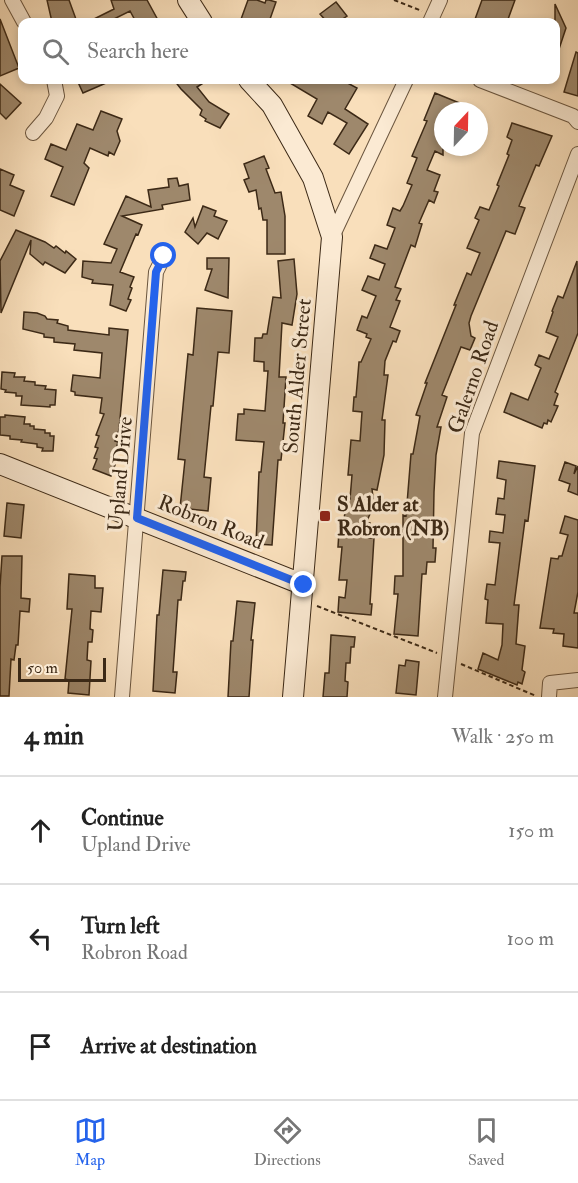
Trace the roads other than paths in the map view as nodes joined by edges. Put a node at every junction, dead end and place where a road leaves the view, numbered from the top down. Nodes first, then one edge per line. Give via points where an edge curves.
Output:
1 (12, 0) edge
2 (188, 0) edge
3 (440, 0) edge
4 (22, 18) edge
5 (199, 18) edge
6 (432, 18) edge
7 (55, 84) edge
8 (253, 84) edge
9 (404, 84) edge
10 (490, 84) edge
11 (578, 122) edge
12 (33, 133) dead end
13 (578, 154) edge
14 (332, 237) junction
15 (164, 256) dead end
16 (0, 464) edge
17 (137, 518) junction
18 (303, 593) junction
19 (578, 680) edge
20 (122, 697) edge
21 (293, 697) edge
22 (445, 697) edge
23 (549, 697) edge

1 - 4 street
2 - 5 street
3 - 6 street
7 - 12 street via 57,96
8 - 14 street, South Alder Street via 272,105 313,178
9 - 14 street
10 - 11 street via 573,116
13 - 22 street, Galerno Road via 472,433
14 - 18 street, South Alder Street
15 - 17 street, Upland Drive via 156,272
16 - 17 street, Robron Road
17 - 18 street, Robron Road
17 - 20 street, Upland Drive
18 - 21 street, South Alder Street
19 - 23 street via 550,683

